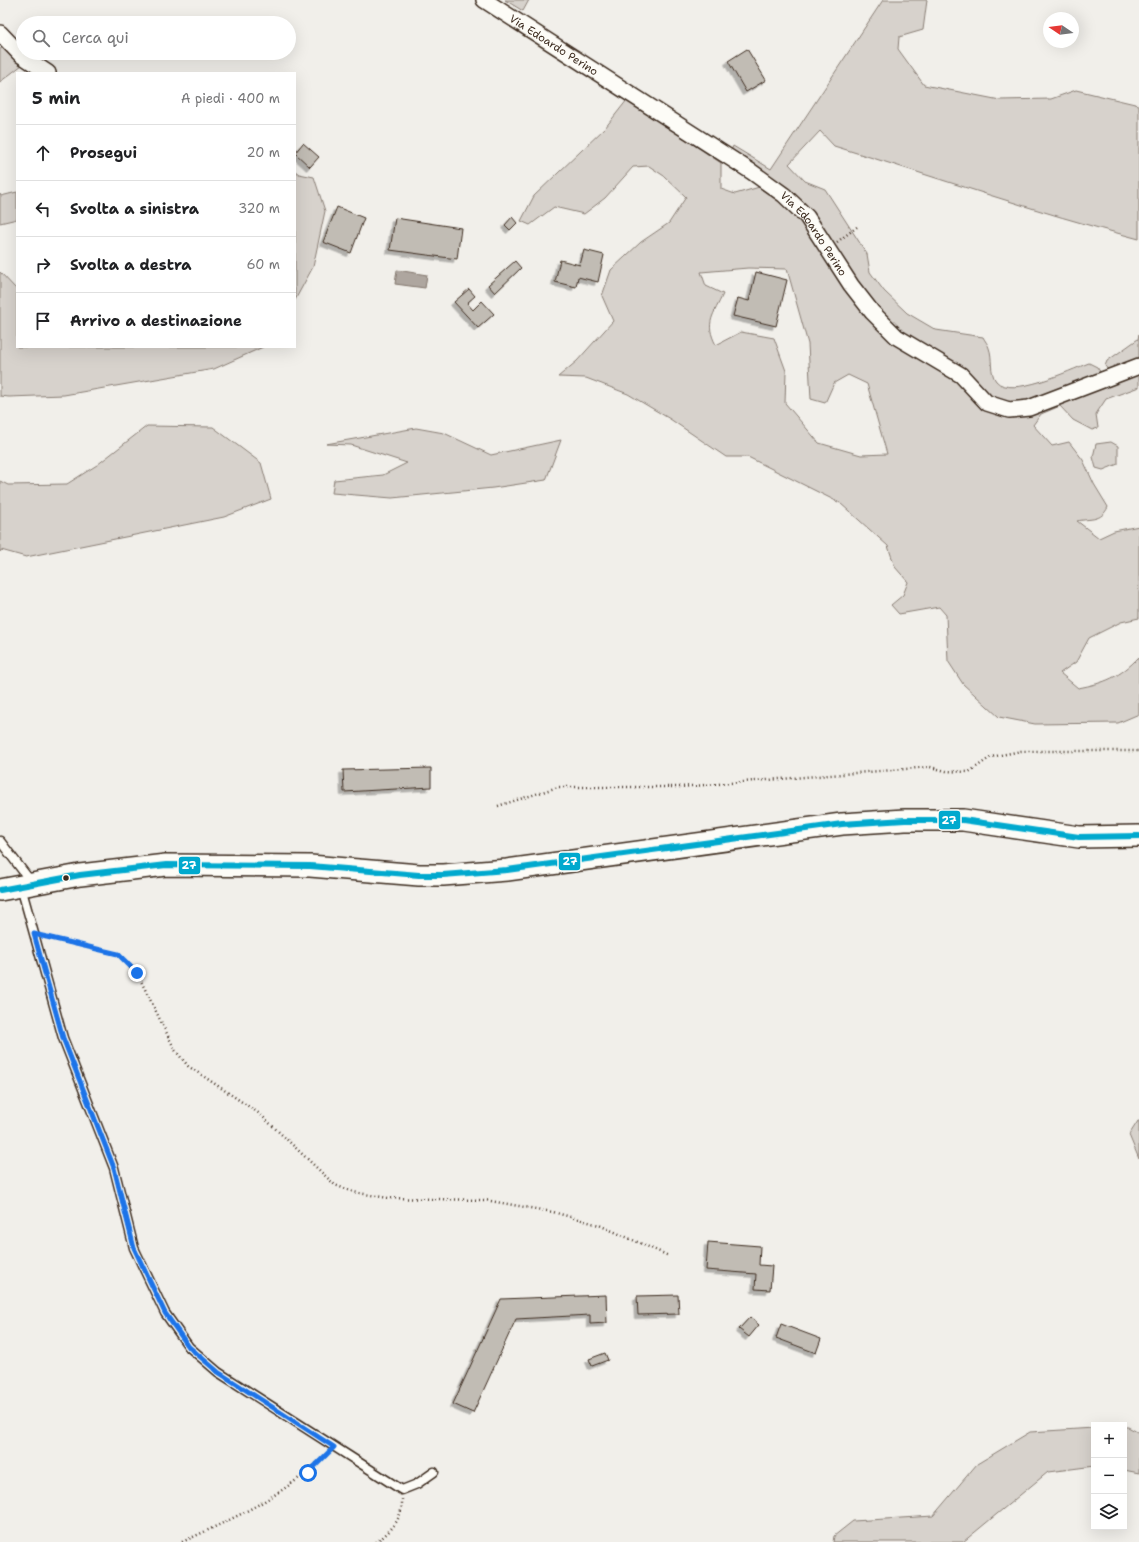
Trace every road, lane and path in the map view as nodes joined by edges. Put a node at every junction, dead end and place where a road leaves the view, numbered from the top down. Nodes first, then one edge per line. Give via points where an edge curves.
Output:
1 (484, 0) edge
2 (0, 33) edge
3 (16, 50) edge
4 (28, 60) edge
5 (46, 72) edge
6 (857, 228) dead end
7 (826, 246) junction
8 (1139, 366) edge
9 (1139, 751) edge
10 (498, 806) dead end
11 (1139, 836) edge
12 (0, 841) edge
13 (27, 885) junction
14 (0, 890) edge
15 (34, 934) junction
16 (669, 1256) dead end
17 (334, 1447) junction
18 (434, 1472) dead end
19 (402, 1490) junction
20 (182, 1542) edge
21 (376, 1542) edge

1 - 7 street, Via Edoardo Perino via 784,194 807,217
2 - 3 street
4 - 5 street
6 - 7 path via 841,240
7 - 8 street, Via Edoardo Perino via 855,291 896,337 961,375 982,399 999,408 1014,411 1029,408
9 - 10 path via 1021,751 991,757 968,772 930,767 680,787 558,788
11 - 13 street via 1079,837 963,820 905,820 842,824 507,870 419,875 310,866 166,865 80,875
12 - 13 lane
13 - 14 street
13 - 15 lane
15 - 16 path via 118,954 137,973 175,1050 188,1066 260,1114 335,1185 353,1192 388,1198 485,1200 553,1212 599,1225
15 - 17 lane via 63,1038 114,1168 134,1248 165,1313 189,1347 218,1372
17 - 19 lane
17 - 20 path via 308,1473 244,1514
18 - 19 lane via 417,1484
19 - 21 path via 403,1511 388,1534

